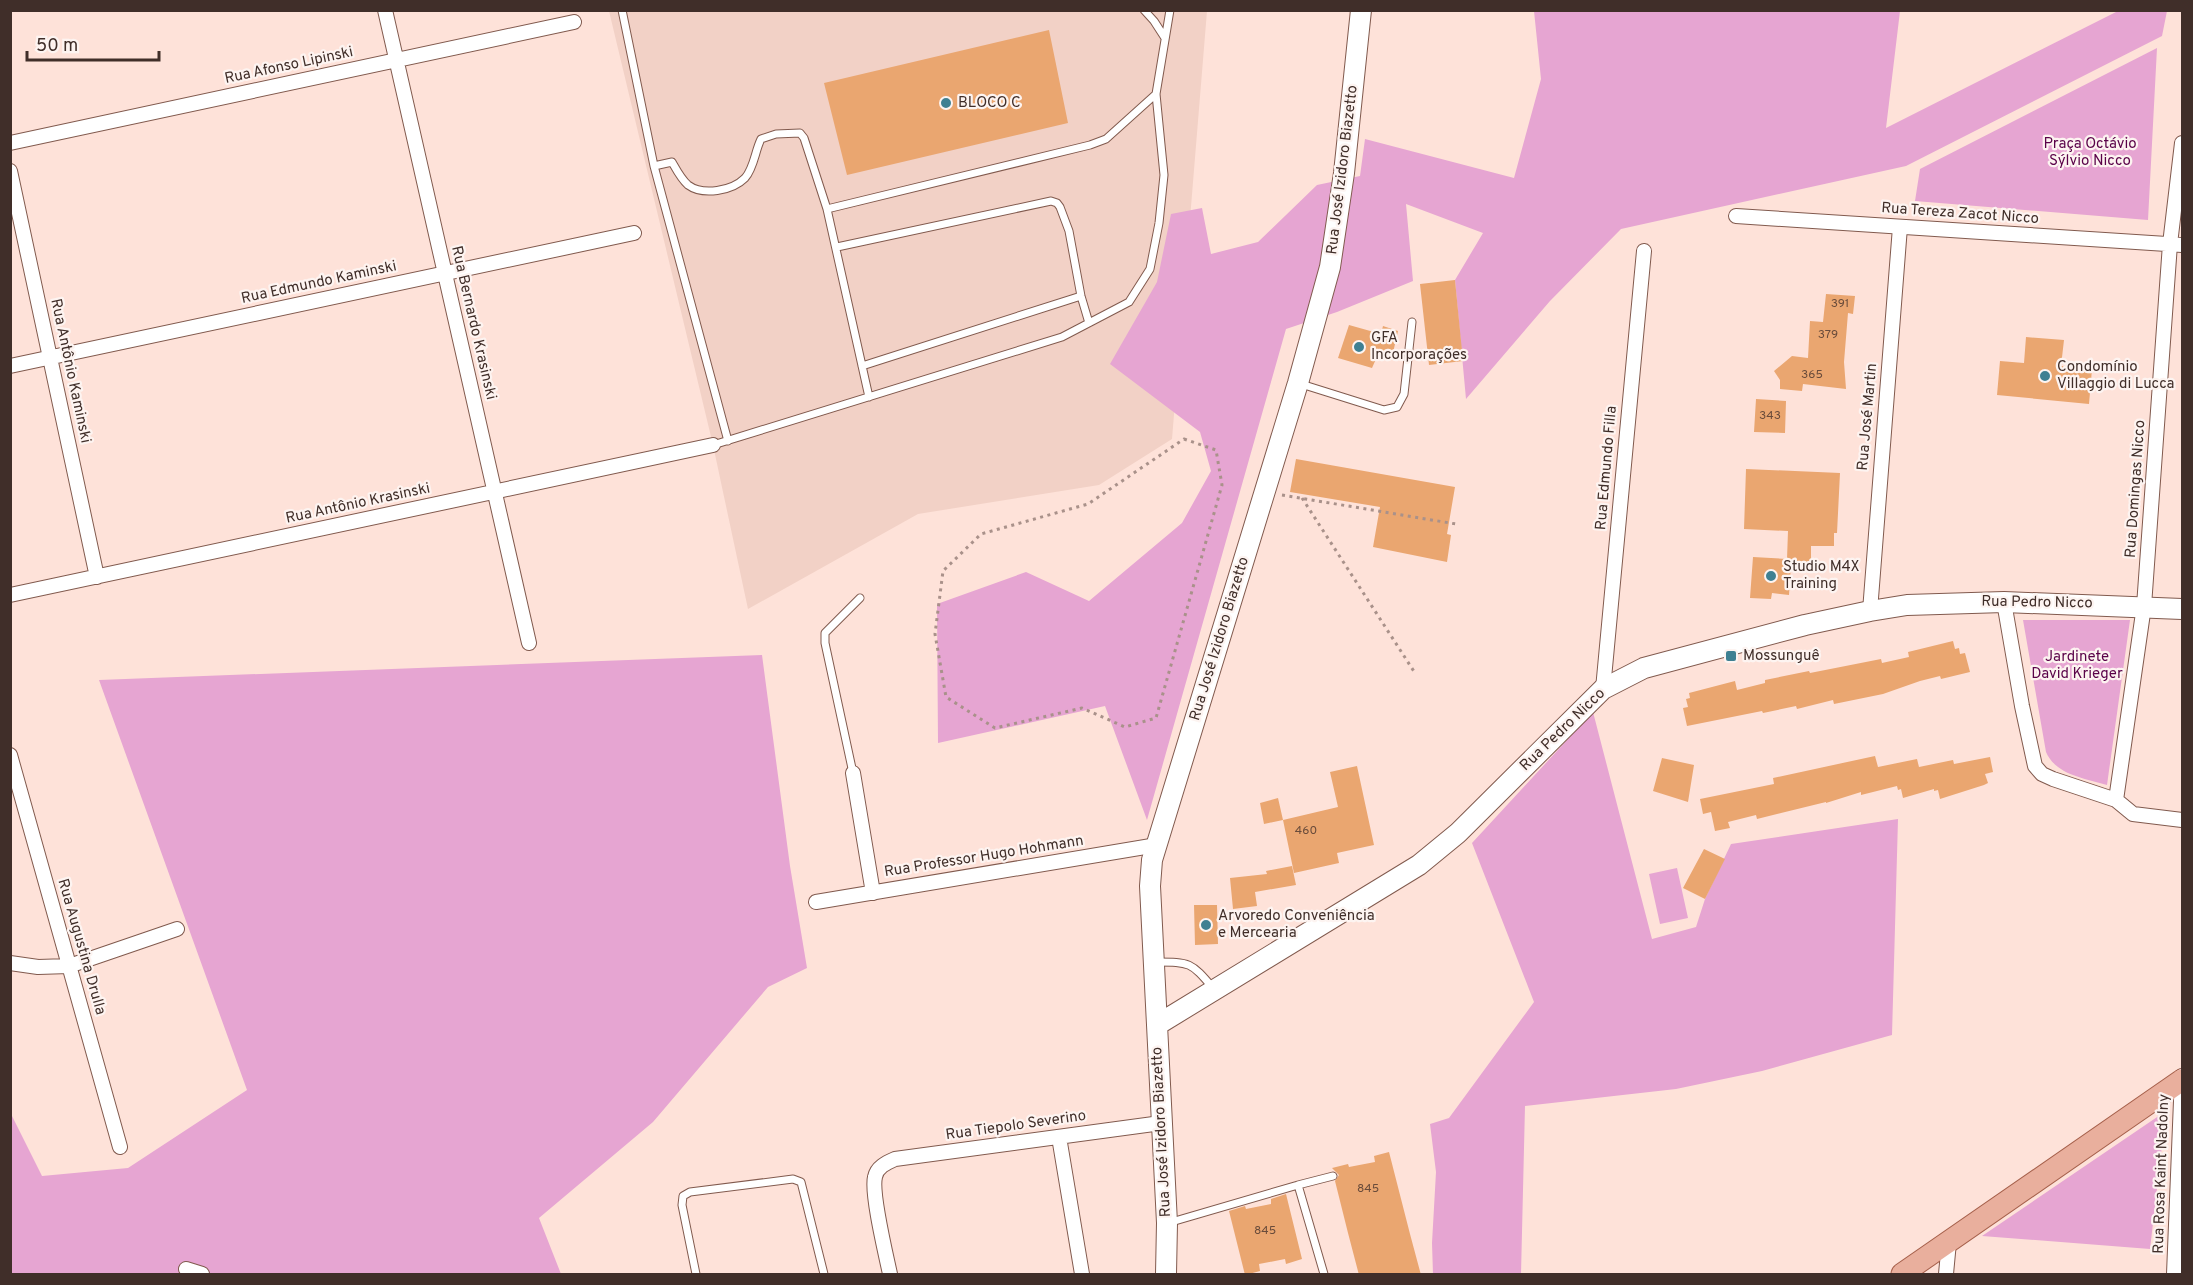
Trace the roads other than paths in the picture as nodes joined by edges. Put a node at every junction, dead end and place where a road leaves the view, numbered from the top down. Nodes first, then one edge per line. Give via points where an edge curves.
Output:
1 (385, 10) edge
2 (622, 10) edge
3 (1144, 10) edge
4 (1170, 10) edge
5 (1361, 10) edge
6 (574, 22) dead end
7 (1165, 38) junction
8 (397, 60) junction
9 (1156, 94) junction
10 (10, 143) edge
11 (2182, 143) edge
12 (654, 166) junction
13 (10, 171) edge
14 (826, 209) junction
15 (1736, 216) dead end
16 (1900, 226) junction
17 (634, 233) dead end
18 (2176, 244) edge
19 (837, 247) junction
20 (1644, 251) dead end
21 (445, 273) junction
22 (1081, 297) junction
23 (1412, 322) dead end
24 (1089, 323) junction
25 (50, 357) junction
26 (10, 366) edge
27 (862, 366) junction
28 (1298, 384) junction
29 (869, 397) junction
30 (728, 441) junction
31 (713, 445) joint
32 (495, 492) junction
33 (97, 577) junction
34 (10, 595) edge
35 (860, 598) dead end
36 (2004, 602) junction
37 (2144, 606) junction
38 (2182, 609) edge
39 (1870, 611) junction
40 (529, 643) dead end
41 (1603, 689) junction
42 (10, 755) edge
43 (853, 772) joint
44 (2116, 800) junction
45 (2182, 820) edge
46 (1156, 845) junction
47 (873, 892) junction
48 (816, 902) dead end
49 (177, 929) dead end
50 (1154, 962) junction
51 (10, 963) edge
52 (69, 966) junction
53 (1215, 991) junction
54 (1156, 1025) junction
55 (2182, 1074) edge
56 (2182, 1081) edge
57 (1161, 1123) junction
58 (1059, 1137) junction
59 (120, 1147) dead end
60 (1333, 1176) dead end
61 (1298, 1185) junction
62 (1167, 1223) junction
63 (1949, 1242) junction
64 (186, 1269) dead end
65 (202, 1275) edge
66 (696, 1275) edge
67 (824, 1275) edge
68 (890, 1275) edge
69 (1082, 1275) edge
70 (1166, 1275) edge
71 (1324, 1275) edge
72 (1902, 1275) edge
73 (1946, 1275) edge
74 (2174, 1275) edge

1 - 8 street, Rua Bernardo Krasinski
2 - 12 lane
3 - 7 lane
4 - 7 lane
5 - 28 street, Rua José Izidoro Biazetto via 1338,223
6 - 8 street, Rua Afonso Lipinski
7 - 9 lane
8 - 10 street, Rua Afonso Lipinski
8 - 21 street, Rua Bernardo Krasinski
9 - 14 lane via 1098,142
9 - 24 lane via 1164,175 1150,269 1129,302
11 - 18 street, Rua Domingas Nicco
12 - 14 lane via 672,162 685,183 693,188 728,188 746,177 760,139 800,133
12 - 30 lane
13 - 25 street, Rua Antônio Kaminski
14 - 19 lane
15 - 16 street, Rua Tereza Zacot Nicco
16 - 18 street, Rua Tereza Zacot Nicco
16 - 39 street, Rua José Martin
17 - 21 street, Rua Edmundo Kaminski
18 - 37 street, Rua Domingas Nicco
19 - 22 lane via 1051,201 1060,207 1069,231
19 - 27 lane
20 - 41 street, Rua Edmundo Filla
21 - 25 street, Rua Edmundo Kaminski
21 - 32 street, Rua Bernardo Krasinski
22 - 24 lane
22 - 27 lane
23 - 28 lane via 1404,394 1396,407 1384,410
24 - 29 lane via 1062,337
25 - 26 street, Rua Edmundo Kaminski
25 - 33 street, Rua Antônio Kaminski
27 - 29 lane
28 - 46 street, Rua José Izidoro Biazetto
29 - 30 lane
30 - 31 lane
31 - 32 street, Rua Antônio Krasinski
32 - 33 street, Rua Antônio Krasinski
32 - 40 street, Rua Bernardo Krasinski
33 - 34 street, Rua Antônio Krasinski
35 - 43 lane via 825,633
36 - 37 street, Rua Pedro Nicco
36 - 39 street, Rua Pedro Nicco via 1940,603
36 - 44 street via 2035,766 2053,779
37 - 38 street, Rua Pedro Nicco
37 - 44 street, Rua Domingas Nicco
39 - 41 street, Rua Pedro Nicco via 1670,659
41 - 53 street, Rua Pedro Nicco via 1427,859
42 - 52 street, Rua Augustina Drulla
43 - 47 street
44 - 45 street via 2133,814
46 - 47 street, Rua Professor Hugo Hohmann
46 - 50 street, Rua José Izidoro Biazetto via 1150,880
47 - 48 street, Rua Professor Hugo Hohmann
49 - 52 street
50 - 53 lane via 1180,962 1196,968
50 - 54 street, Rua José Izidoro Biazetto
51 - 52 street
52 - 59 street, Rua Augustina Drulla
53 - 54 street, Rua Pedro Nicco
54 - 57 street, Rua José Izidoro Biazetto
55 - 56 street, Rua Rosa Kaint Nadolny
56 - 63 main road
56 - 74 street, Rua Rosa Kaint Nadolny
57 - 58 street, Rua Tiepolo Severino
57 - 62 street, Rua José Izidoro Biazetto
58 - 68 street, Rua Tiepolo Severino via 895,1160 878,1169 874,1187
58 - 69 street
60 - 61 lane
61 - 62 lane
61 - 71 lane
62 - 70 street, Rua José Izidoro Biazetto
63 - 72 main road
63 - 73 street
64 - 65 street
66 - 67 lane via 682,1205 684,1196 690,1192 793,1179 801,1182

